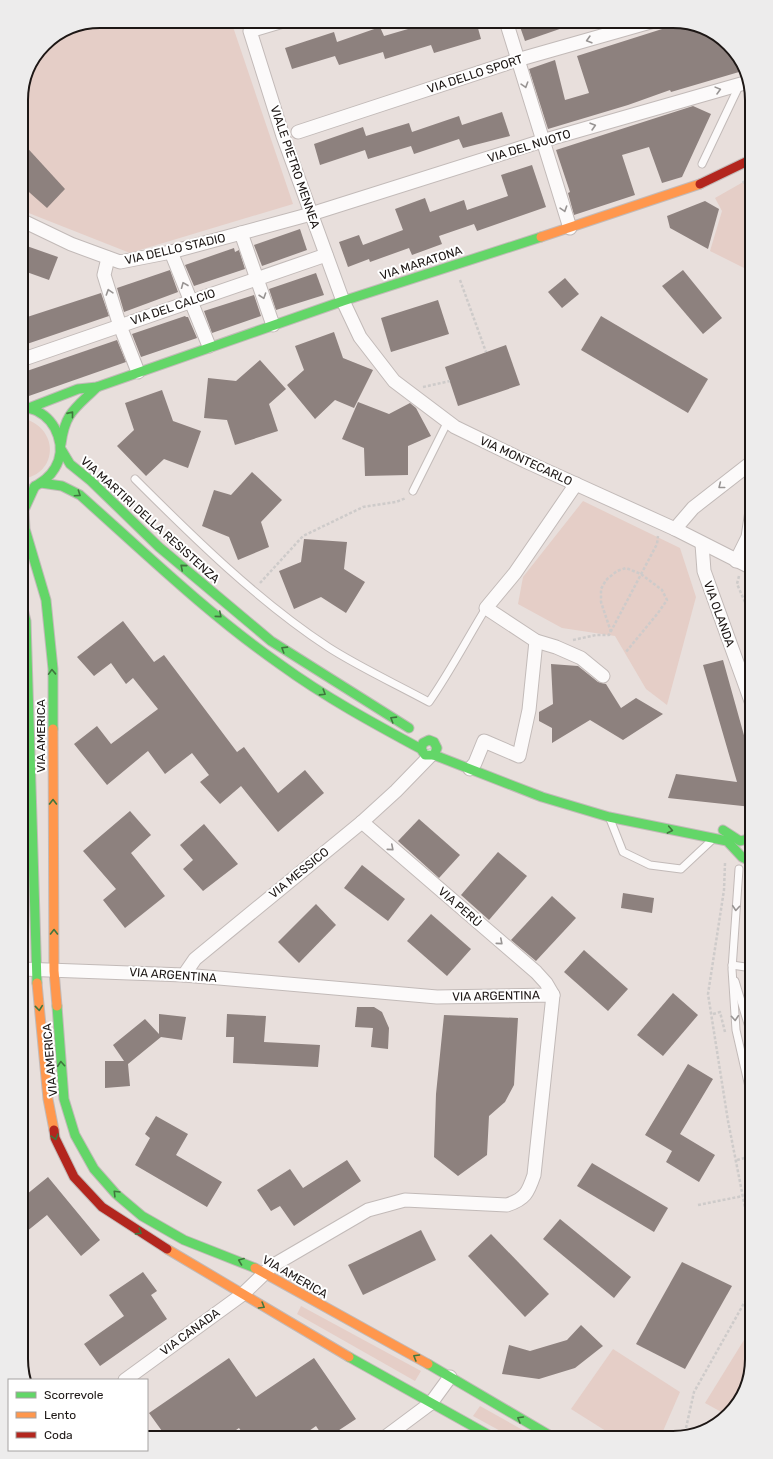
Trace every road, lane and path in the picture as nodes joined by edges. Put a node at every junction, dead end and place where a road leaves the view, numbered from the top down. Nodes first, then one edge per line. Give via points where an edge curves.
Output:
1 (260, 28) edge
2 (508, 28) edge
3 (623, 28) edge
4 (517, 60) junction
5 (744, 83) edge
6 (743, 84) edge
7 (298, 132) dead end
8 (542, 141) junction
9 (745, 162) edge
10 (702, 164) dead end
11 (742, 178) dead end
12 (745, 183) edge
13 (311, 214) junction
14 (28, 223) edge
15 (570, 228) junction
16 (241, 233) junction
17 (171, 252) junction
18 (326, 255) junction
19 (108, 258) junction
20 (454, 265) junction
21 (257, 278) junction
22 (190, 301) junction
23 (343, 301) junction
24 (273, 325) junction
25 (120, 326) junction
26 (209, 346) junction
27 (486, 352) dead end
28 (28, 358) edge
29 (138, 372) junction
30 (450, 381) dead end
31 (97, 387) junction
32 (407, 391) junction
33 (28, 405) edge
34 (28, 409) edge
35 (448, 421) junction
36 (61, 449) junction
37 (745, 467) edge
38 (135, 480) dead end
39 (576, 484) junction
40 (38, 485) junction
41 (28, 488) edge
42 (414, 491) joint
43 (28, 503) edge
44 (660, 523) junction
45 (675, 529) junction
46 (28, 542) edge
47 (702, 544) junction
48 (744, 564) edge
49 (641, 574) junction
50 (254, 590) junction
51 (745, 603) edge
52 (486, 608) junction
53 (28, 626) edge
54 (610, 632) junction
55 (536, 641) junction
56 (556, 647) junction
57 (39, 649) junction
58 (625, 653) dead end
59 (603, 676) dead end
60 (745, 685) edge
61 (429, 750) junction
62 (473, 766) junction
63 (609, 817) junction
64 (362, 822) junction
65 (714, 838) junction
66 (745, 840) edge
67 (740, 841) junction
68 (737, 852) junction
69 (745, 859) edge
70 (739, 869) dead end
71 (732, 967) junction
72 (745, 968) edge
73 (28, 969) edge
74 (36, 969) junction
75 (54, 971) junction
76 (184, 975) junction
77 (553, 995) junction
78 (745, 1012) edge
79 (713, 1014) dead end
80 (726, 1037) dead end
81 (745, 1069) edge
82 (745, 1158) edge
83 (737, 1160) dead end
84 (743, 1196) dead end
85 (698, 1205) dead end
86 (263, 1272) junction
87 (254, 1283) joint
88 (243, 1294) junction
89 (745, 1301) edge
90 (450, 1377) junction
91 (126, 1379) edge
92 (431, 1403) junction
93 (686, 1428) dead end
94 (393, 1431) edge
95 (481, 1431) edge
96 (542, 1431) edge

1 - 13 street, VIALE PIETRO MENNEA via 250,31
2 - 4 street
3 -> 4 street, VIA DELLO SPORT
4 - 7 street, VIA DELLO SPORT
4 -> 8 street
8 -> 5 street, VIA DEL NUOTO
6 - 10 lane
8 - 13 street, VIA DEL NUOTO
8 -> 15 street
9 - 15 street, VIA MARATONA via 692,188
11 - 12 path
13 - 16 street, VIA DELLO STADIO
13 - 18 street, VIALE PIETRO MENNEA
14 - 19 street, VIA DELLO STADIO
15 - 20 street, VIA MARATONA
16 - 17 street, VIA DELLO STADIO
16 - 21 street
17 - 19 street, VIA DELLO STADIO via 120,262
22 -> 17 street
18 - 21 street, VIA DEL CALCIO
18 - 23 street, VIALE PIETRO MENNEA
25 -> 19 street via 104,275
20 - 23 street, VIA MARATONA
20 - 27 path
21 - 22 street, VIA DEL CALCIO
21 -> 24 street
22 - 25 street, VIA DEL CALCIO
22 - 26 street
23 - 24 street, VIA MARATONA
23 - 32 street, VIA MONTECARLO via 360,337 394,381
24 - 26 street, VIA MARATONA
25 - 28 street, VIA DEL CALCIO
25 - 29 street
26 - 29 street, VIA MARATONA
29 - 31 street, VIA MARATONA
30 - 32 path
31 - 33 street, VIA MARATONA via 78,390
36 -> 31 street, VIA MARATONA via 63,428 68,416
32 - 35 street, VIA MONTECARLO
34 - 36 street, VIA MARTIRI DELLA RESISTENZA via 44,415 54,426
35 - 39 street, VIA MONTECARLO via 455,427
35 - 42 lane
36 - 40 street via 52,473
61 -> 36 street, VIA MARTIRI DELLA RESISTENZA via 412,730 271,641 158,547 91,481 70,464
37 -> 45 street via 693,508
38 - 50 lane via 204,547
39 - 44 street, VIA MONTECARLO
39 - 52 street via 515,573
40 - 41 street, VIA MARTIRI DELLA RESISTENZA
40 - 43 street, VIA AMERICA
40 -> 61 street, VIA MARTIRI DELLA RESISTENZA via 56,484 80,494 147,556 262,651 323,693
42 - 50 path via 410,497 396,502 362,507 303,536
44 - 45 street, VIA MONTECARLO
44 - 49 path via 656,544
45 - 47 street, VIA MONTECARLO
46 - 57 street, VIA AMERICA via 46,600
47 - 48 street, VIA MONTECARLO
47 - 60 street, VIA OLANDA via 704,571
48 - 51 path via 736,584
49 - 54 path
49 - 54 path via 626,568 617,571 606,580 601,589
49 - 58 path via 662,590 666,600
50 - 52 lane via 294,624 329,648 430,702
52 - 55 street
53 - 57 street, VIA AMERICA
54 - 56 path via 609,635 596,635
55 - 56 street
55 - 62 street via 528,710 519,756 484,740
56 - 59 street via 581,658
57 - 74 street, VIA AMERICA
75 -> 57 street, VIA AMERICA via 53,677
61 - 62 street, VIA MARTIRI DELLA RESISTENZA
61 - 64 street, VIA MESSICO via 415,771
62 - 63 street, VIA MARTIRI DELLA RESISTENZA via 542,797
62 - 67 street, VIA MARTIRI DELLA RESISTENZA via 543,792 637,816 723,830
63 -> 65 street, VIA MARTIRI DELLA RESISTENZA
63 - 65 lane via 623,852 650,865 681,869
64 - 76 street, VIA MESSICO via 195,959
64 -> 77 street, VIA PERÙ via 536,972
65 - 68 street, VIA MARTIRI DELLA RESISTENZA via 730,843
66 - 67 street
67 - 68 street
68 - 69 street, VIA MARTIRI DELLA RESISTENZA
70 -> 71 lane
71 - 72 lane
71 - 78 lane
71 -> 81 lane via 736,1030
73 - 74 street
74 - 75 street, VIA ARGENTINA
74 -> 88 street, VIA AMERICA via 48,1099 55,1138 74,1177 102,1207 138,1232
75 - 76 street, VIA ARGENTINA
86 -> 75 street, VIA AMERICA via 184,1240 142,1216 116,1194 94,1169 75,1135 64,1099
76 - 77 street, VIA ARGENTINA via 437,997
77 - 86 street, VIA ARGENTINA via 534,1175 529,1190 520,1200 507,1204 405,1200 386,1204 355,1216
79 - 80 path via 720,1012
82 - 83 path
84 - 85 path
86 - 87 street, VIA ARGENTINA
90 -> 86 street, VIA AMERICA
87 - 88 street, VIA CANADA
88 - 91 street, VIA CANADA
88 -> 92 street, VIA AMERICA
89 - 93 path via 694,1392
90 - 92 street
96 -> 90 street, VIA AMERICA
92 - 94 street
92 - 95 street, VIA AMERICA

